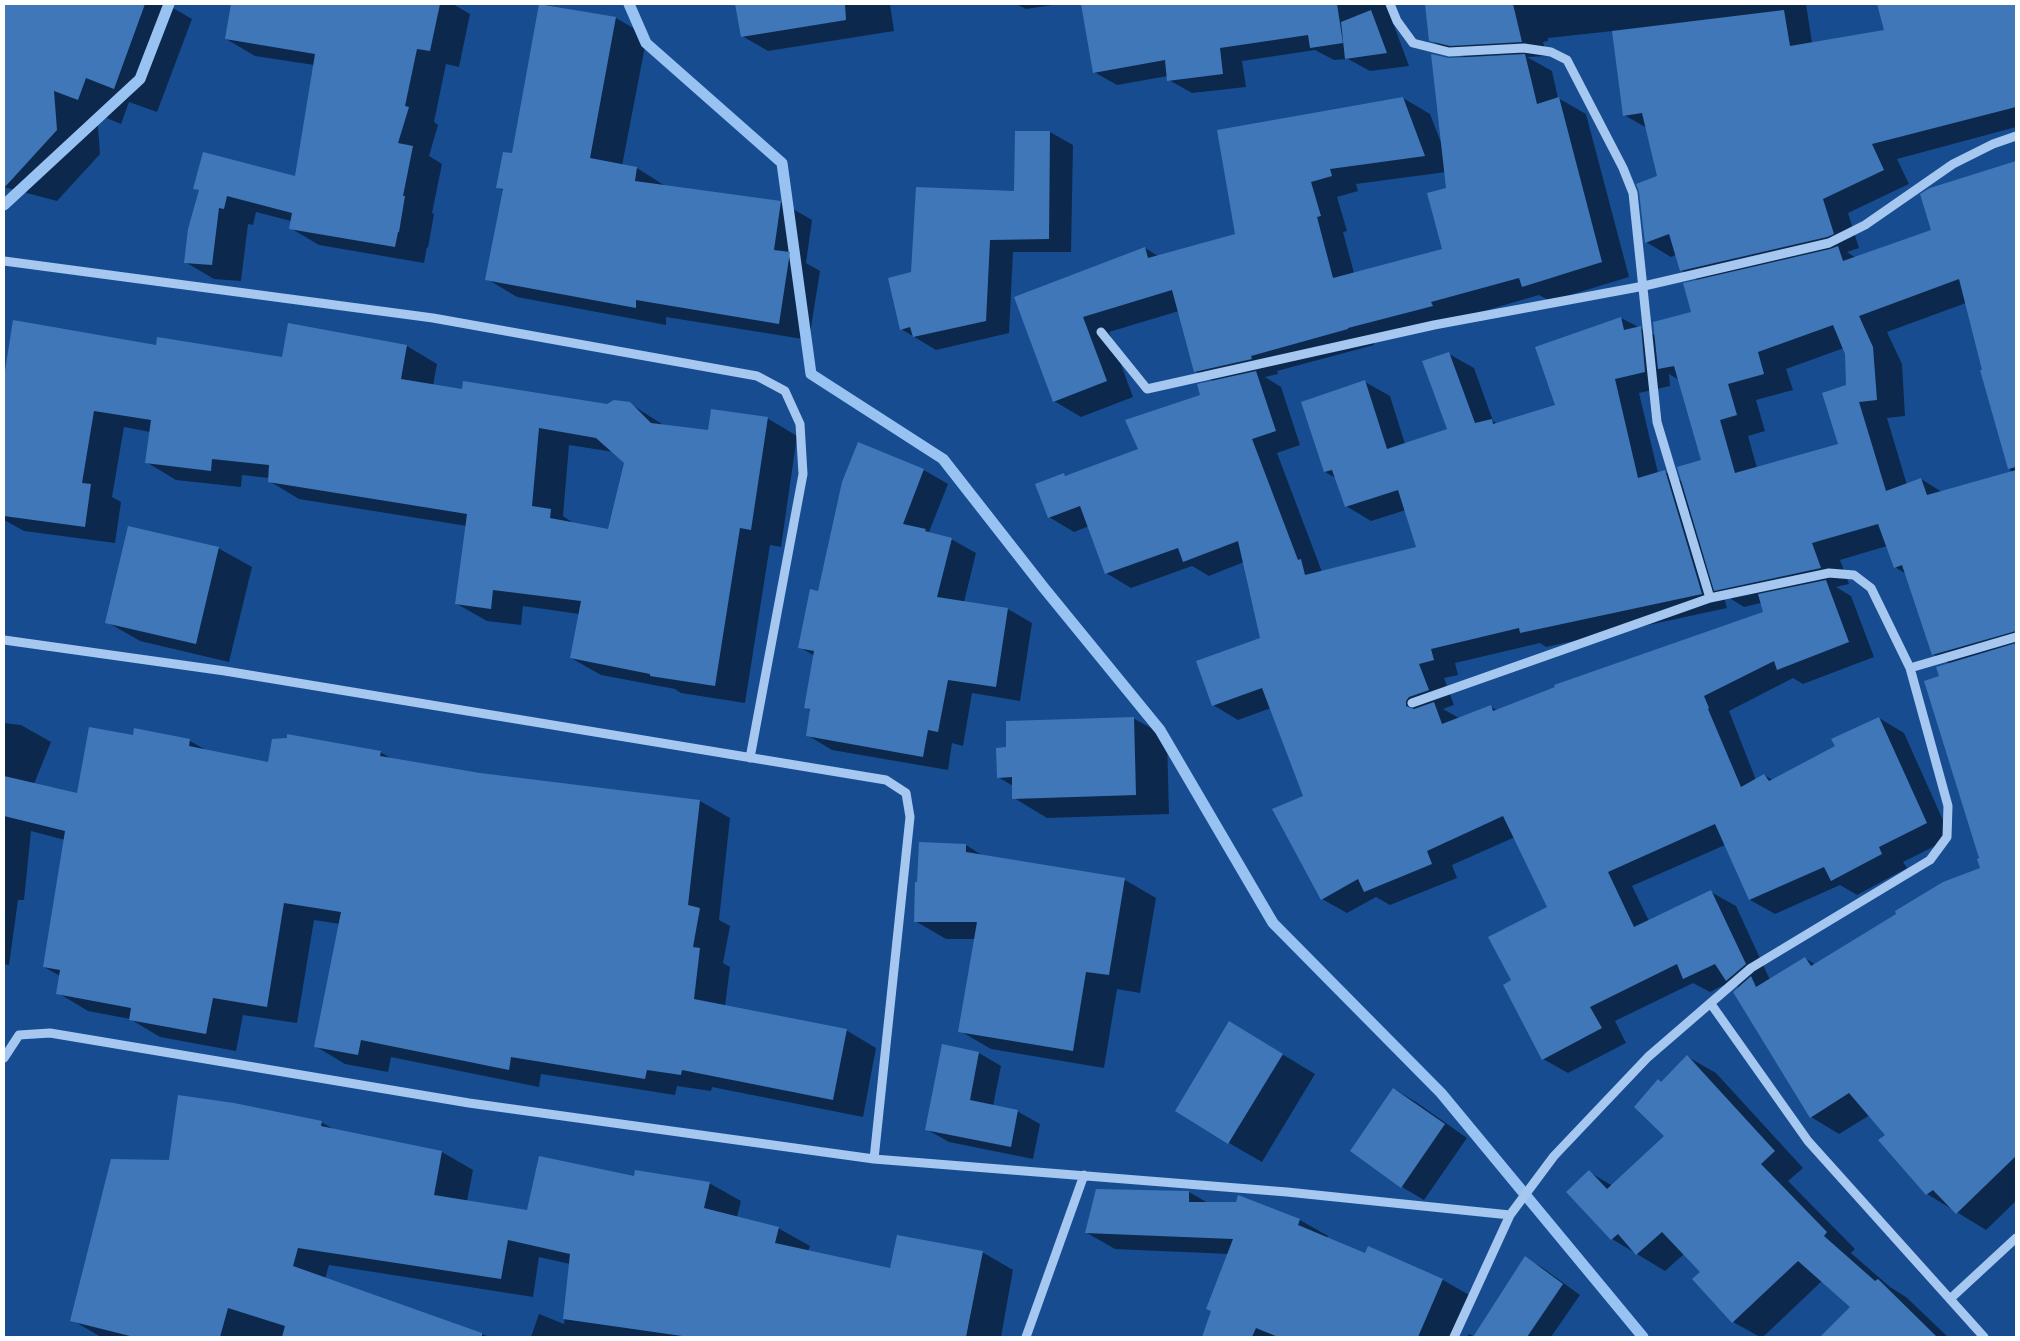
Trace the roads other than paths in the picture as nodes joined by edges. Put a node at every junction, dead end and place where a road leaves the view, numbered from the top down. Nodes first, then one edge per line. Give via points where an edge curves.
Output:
1 (1390, 4) edge
2 (2016, 136) edge
3 (4, 261) edge
4 (1644, 286) junction
5 (1101, 332) dead end
6 (1710, 598) junction
7 (2016, 637) edge
8 (4, 640) edge
9 (1910, 668) junction
10 (1412, 703) dead end
11 (750, 758) junction
12 (1711, 1004) junction
13 (4, 1058) edge
14 (874, 1159) junction
15 (1084, 1175) junction
16 (1510, 1214) junction
17 (2016, 1238) edge
18 (1950, 1299) junction
19 (1026, 1337) edge
20 (1454, 1337) edge
21 (1984, 1337) edge

1 - 4 street via 1397,21 1413,43 1449,52 1524,48 1551,52 1567,60 1623,168 1633,194
2 - 4 street via 1953,164 1865,225 1829,243
3 - 11 street via 433,318 757,376 785,391 800,424 803,474
4 - 5 street via 1434,325 1146,390
4 - 6 street via 1657,422
6 - 9 street via 1830,573 1854,575 1871,588
6 - 10 street
7 - 9 street
8 - 11 street via 225,671
9 - 12 street via 1948,806 1947,837 1930,860 1751,968
11 - 14 street via 886,780 906,793 910,817
12 - 16 street via 1648,1058 1554,1156
12 - 18 street via 1808,1141
13 - 14 street via 19,1035 50,1033 469,1102
14 - 15 street
15 - 16 street
15 - 19 street
16 - 20 street
17 - 18 street
18 - 21 street

